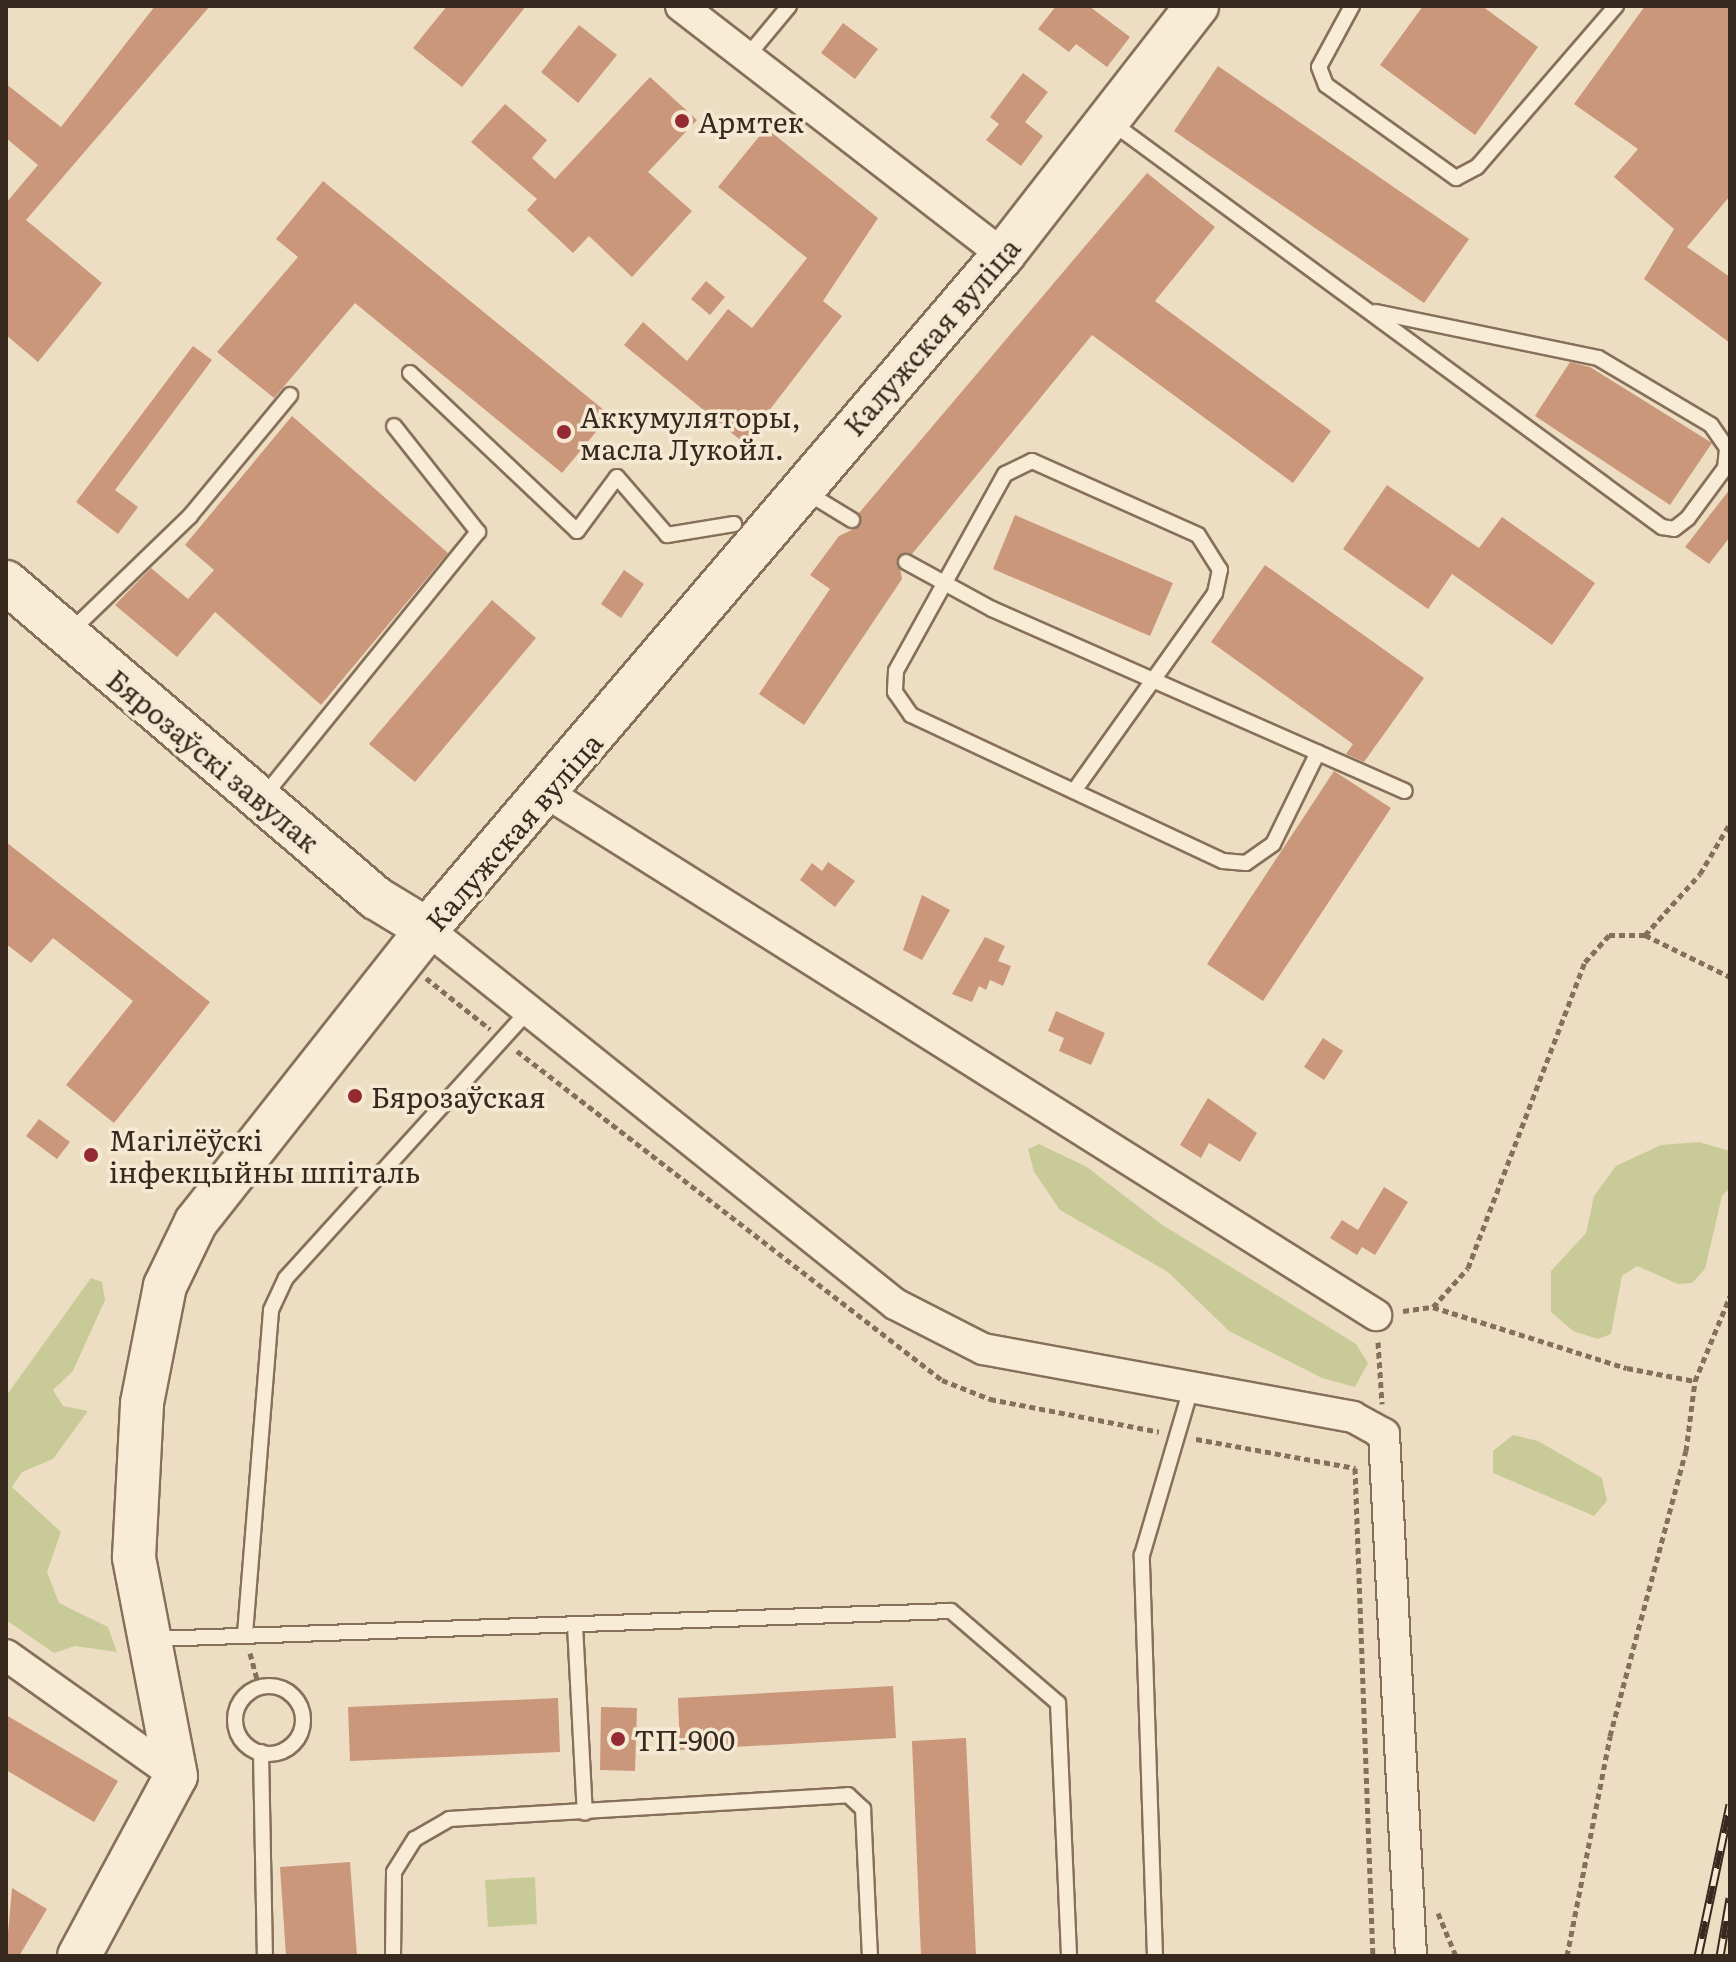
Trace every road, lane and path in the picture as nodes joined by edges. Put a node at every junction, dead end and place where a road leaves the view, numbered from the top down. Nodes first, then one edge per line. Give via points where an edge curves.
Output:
1 (681, 6) edge
2 (789, 6) edge
3 (1197, 6) edge
4 (1616, 6) edge
5 (1350, 7) edge
6 (745, 59) junction
7 (1110, 121) junction
8 (1003, 255) junction
9 (1376, 312) junction
10 (410, 373) dead end
11 (290, 395) dead end
12 (394, 426) dead end
13 (799, 488) junction
14 (852, 520) dead end
15 (734, 524) dead end
16 (906, 562) dead end
17 (6, 582) edge
18 (948, 588) junction
19 (67, 635) junction
20 (1153, 680) junction
21 (1318, 752) junction
22 (1074, 791) junction
23 (1405, 791) dead end
24 (547, 793) junction
25 (261, 799) junction
26 (1730, 823) edge
27 (1645, 935) junction
28 (415, 944) junction
29 (1730, 977) edge
30 (528, 1011) junction
31 (505, 1042) junction
32 (1730, 1296) edge
33 (1433, 1307) junction
34 (1376, 1315) junction
35 (1695, 1381) junction
36 (1191, 1389) junction
37 (1384, 1434) junction
38 (1175, 1436) junction
39 (575, 1625) junction
40 (245, 1634) junction
41 (148, 1639) junction
42 (6, 1655) edge
43 (259, 1687) junction
44 (261, 1752) junction
45 (176, 1776) junction
46 (585, 1813) junction
47 (79, 1956) edge
48 (265, 1956) edge
49 (393, 1956) edge
50 (870, 1956) edge
51 (1069, 1956) edge
52 (1155, 1956) edge
53 (1373, 1956) edge
54 (1411, 1956) edge
55 (1567, 1956) edge

1 - 6 street
2 - 6 lane
3 - 7 street, Калужская вуліца
4 - 5 lane via 1477,167 1456,178 1326,85 1319,67
6 - 8 street
7 - 8 street, Калужская вуліца
7 - 9 lane
8 - 13 street, Калужская вуліца
9 - 9 lane via 1662,527 1674,529 1688,518 1725,468 1727,448 1711,425 1598,358
10 - 15 lane via 577,531 617,477 667,535
11 - 19 lane via 190,516
12 - 25 lane via 478,532
13 - 14 lane
13 - 24 street, Калужская вуліца
16 - 18 lane
17 - 19 street, Бярозаўскі завулак
18 - 20 lane
18 - 20 lane via 1005,474 1032,461 1198,535 1220,570 1215,593
18 - 22 lane via 896,671 895,692 911,715
19 - 25 street, Бярозаўскі завулак
20 - 21 lane
20 - 22 lane
21 - 22 lane via 1273,844 1246,863 1223,861
21 - 23 lane
24 - 28 street, Калужская вуліца
24 - 34 street
25 - 28 street, Бярозаўскі завулак via 376,898
26 - 27 path via 1700,874
27 - 29 path
27 - 33 path via 1609,935 1585,962 1468,1268
28 - 30 street
28 - 31 path
28 - 41 street, Калужская вуліца via 196,1222 165,1286 142,1403 134,1557
30 - 31 lane
30 - 36 street via 895,1304 983,1349
31 - 38 path via 942,1380 990,1399
31 - 40 lane via 286,1278 271,1310
32 - 35 path
33 - 34 path
33 - 35 path via 1627,1368
34 - 37 path
35 - 55 path via 1686,1451 1610,1736
36 - 37 street via 1353,1417
36 - 38 lane
37 - 54 street
38 - 52 lane via 1142,1555
38 - 53 path via 1355,1468
39 - 40 lane
39 - 46 lane
39 - 51 lane via 951,1611 1058,1703
40 - 41 lane
40 - 43 path
41 - 45 street, Калужская вуліца
42 - 45 street
43 - 44 lane via 241,1700 235,1720 242,1741
43 - 44 lane via 290,1693 302,1724 292,1744
44 - 48 lane
45 - 47 street
46 - 49 lane via 429,1826 394,1872
46 - 50 lane via 858,1800

